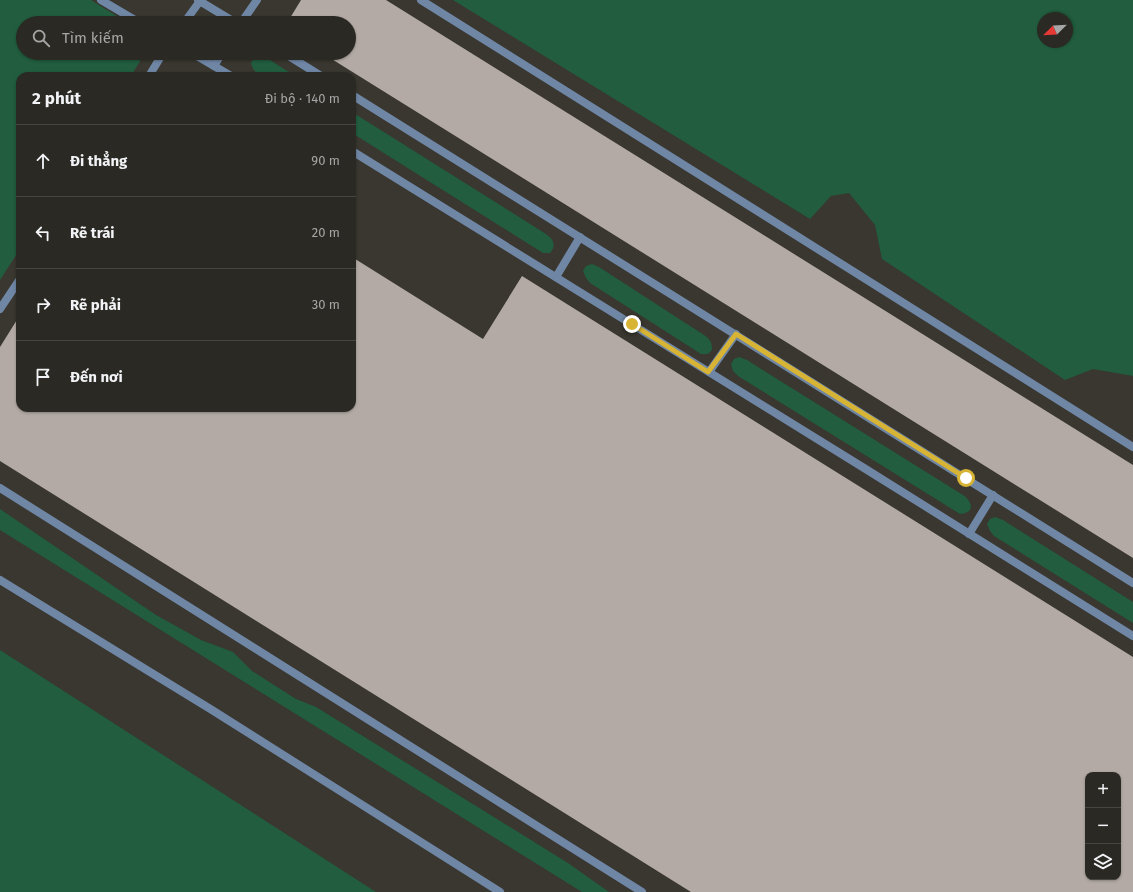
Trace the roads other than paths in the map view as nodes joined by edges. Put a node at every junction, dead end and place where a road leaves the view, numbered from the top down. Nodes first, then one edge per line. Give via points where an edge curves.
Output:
1 (101, 0) edge
2 (199, 0) edge
3 (256, 0) edge
4 (421, 0) edge
5 (128, 16) edge
6 (189, 16) edge
7 (225, 16) edge
8 (246, 16) edge
9 (159, 60) edge
10 (204, 60) edge
11 (218, 60) edge
12 (295, 60) edge
13 (214, 66) junction
14 (151, 72) edge
15 (224, 72) edge
16 (315, 72) edge
17 (356, 97) edge
18 (356, 153) edge
19 (580, 237) junction
20 (556, 277) junction
21 (16, 285) edge
22 (0, 309) edge
23 (736, 334) junction
24 (708, 372) junction
25 (1133, 448) edge
26 (0, 488) edge
27 (993, 495) junction
28 (969, 534) junction
29 (0, 580) edge
30 (1133, 583) edge
31 (1133, 636) edge
32 (500, 892) edge
33 (642, 892) edge

1 - 5 street
2 - 6 street
2 - 7 street
3 - 8 street
4 - 25 street
9 - 14 street
10 - 13 street
11 - 13 street
12 - 16 street
13 - 15 street
17 - 19 street
18 - 20 street
19 - 20 street
19 - 23 street
20 - 24 street
21 - 22 street
23 - 24 street
23 - 27 street
24 - 28 street
26 - 33 street
27 - 28 street
27 - 30 street
28 - 31 street
29 - 32 street

